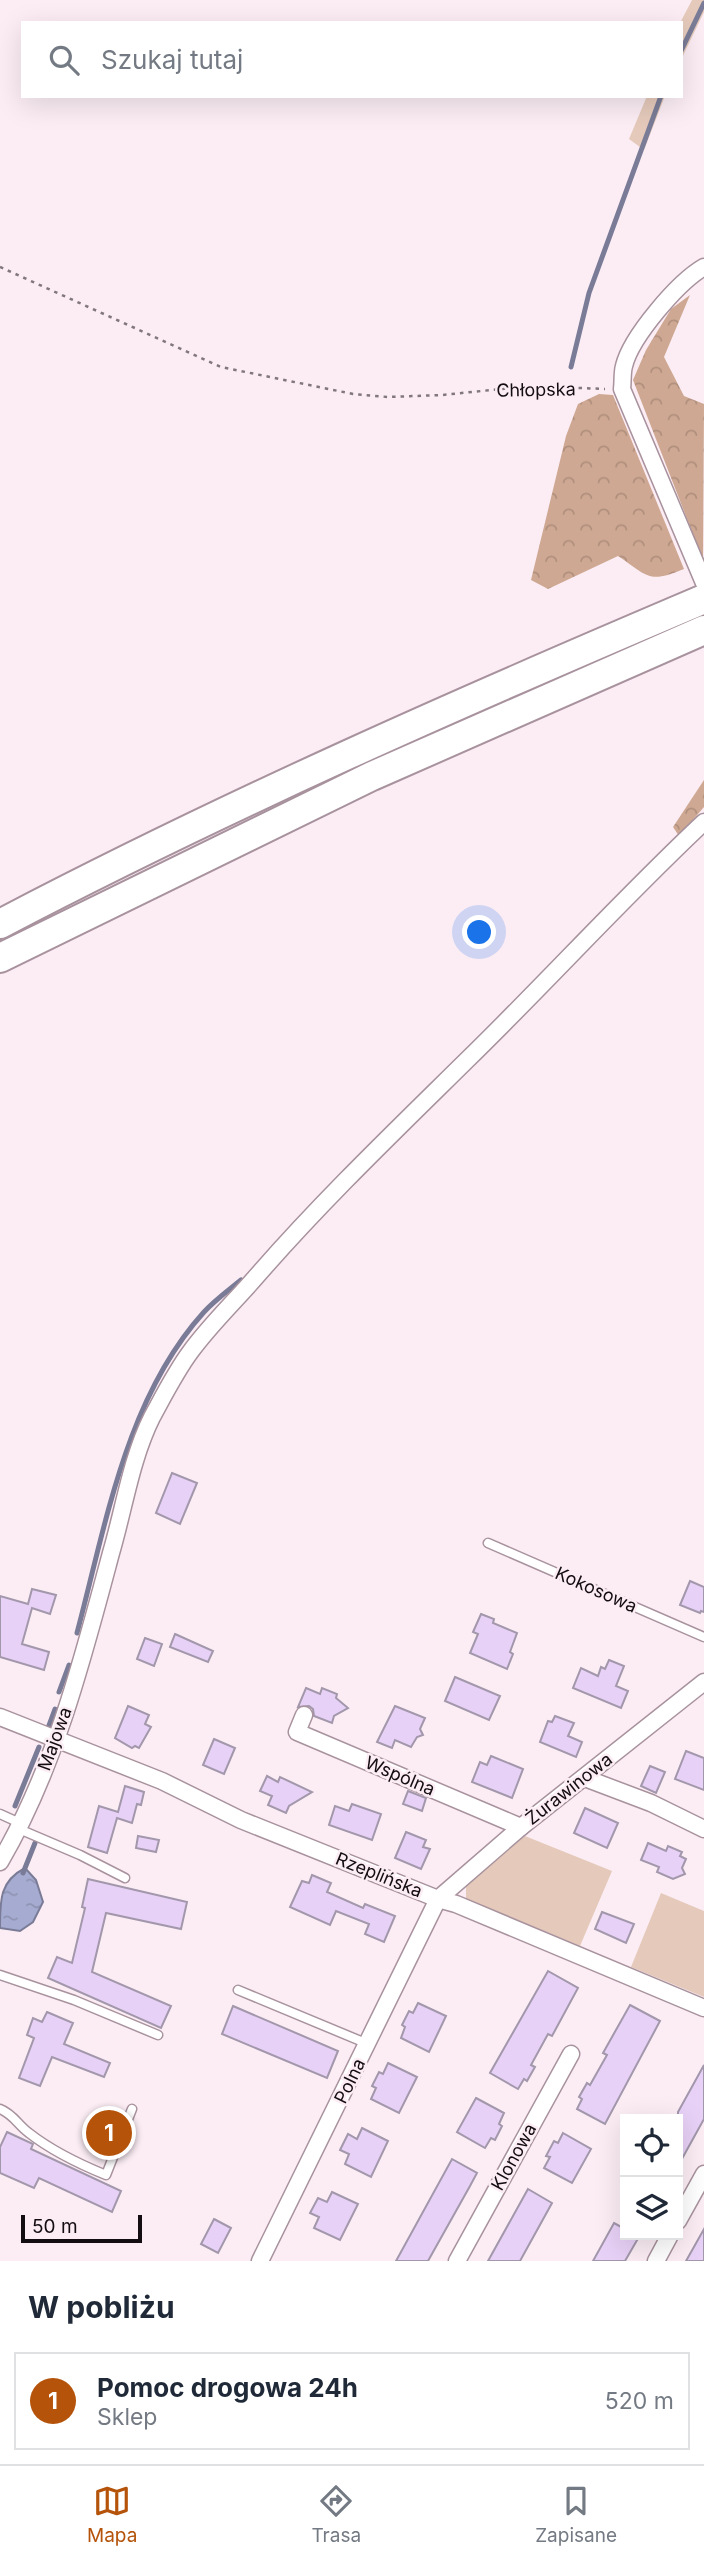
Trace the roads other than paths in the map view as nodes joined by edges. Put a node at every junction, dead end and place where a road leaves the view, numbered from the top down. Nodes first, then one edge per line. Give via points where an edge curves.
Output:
1 (704, 267) edge
2 (704, 583) edge
3 (704, 599) edge
4 (693, 635) edge
5 (704, 822) edge
6 (0, 924) edge
7 (0, 958) edge
8 (488, 1543) dead end
9 (704, 1637) edge
10 (704, 1682) edge
11 (304, 1715) dead end
12 (0, 1717) edge
13 (56, 1738) junction
14 (585, 1777) junction
15 (0, 1814) edge
16 (21, 1826) junction
17 (521, 1827) junction
18 (704, 1829) edge
19 (0, 1862) edge
20 (125, 1878) dead end
21 (438, 1899) junction
22 (0, 1975) edge
23 (238, 1990) dead end
24 (704, 2008) edge
25 (158, 2035) dead end
26 (368, 2044) junction
27 (571, 2054) dead end
28 (0, 2109) edge
29 (132, 2109) dead end
30 (704, 2174) edge
31 (683, 2212) edge
32 (667, 2240) edge
33 (260, 2261) edge
34 (457, 2261) edge
35 (656, 2261) edge

1 - 2 street via 670,295 645,328 624,366 622,389
3 - 6 highway via 330,762
4 - 7 highway via 372,776
5 - 13 street, Majowa via 379,1146 191,1351 150,1422
8 - 9 lane, Kokosowa
10 - 14 street, Żurawinowa
11 - 17 street, Wspólna via 297,1732
12 - 13 street, Rzeplińska
13 - 16 street, Majowa
13 - 21 street, Rzeplińska via 162,1781 241,1820
14 - 17 street, Żurawinowa
14 - 18 street
15 - 16 lane
16 - 19 street, Majowa
16 - 20 lane
17 - 21 street, Żurawinowa
21 - 24 street, Rzeplińska
21 - 26 street, Polna
22 - 25 lane
23 - 26 lane
26 - 33 street, Polna
27 - 34 street, Klonowa
28 - 29 lane via 54,2150 106,2175
30 - 31 street
32 - 35 street

